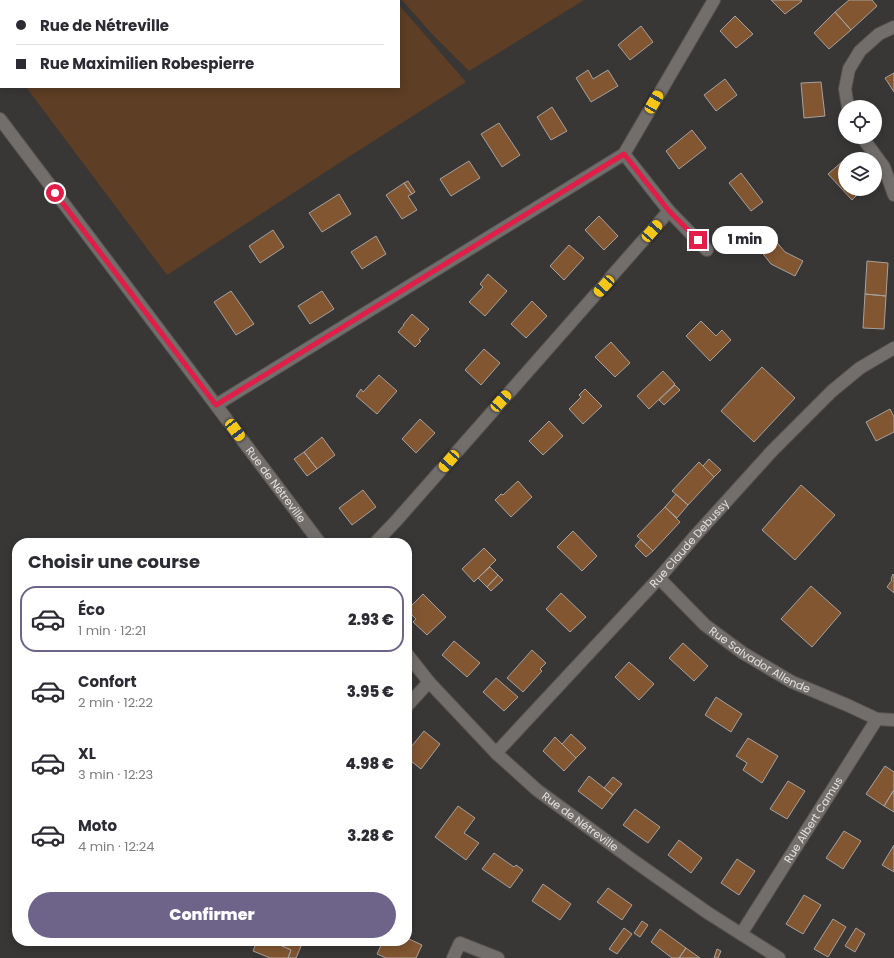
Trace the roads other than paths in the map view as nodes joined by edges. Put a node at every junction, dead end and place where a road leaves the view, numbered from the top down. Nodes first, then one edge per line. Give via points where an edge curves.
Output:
1 (714, 0) edge
2 (894, 27) edge
3 (846, 100) edge
4 (0, 119) edge
5 (867, 144) edge
6 (624, 154) junction
7 (894, 195) edge
8 (669, 211) junction
9 (707, 250) dead end
10 (894, 348) edge
11 (216, 405) junction
12 (316, 538) edge
13 (380, 538) edge
14 (659, 578) junction
15 (412, 660) edge
16 (429, 682) junction
17 (412, 701) edge
18 (877, 720) junction
19 (894, 720) edge
20 (496, 753) junction
21 (741, 934) junction
22 (453, 958) edge
23 (498, 958) edge
24 (779, 958) edge

1 - 6 street
2 - 3 street via 879,34 860,51 849,69 844,89
4 - 11 street, Rue de Nétreville
5 - 7 street via 884,167
6 - 8 street
6 - 11 street
8 - 9 street
8 - 13 street
10 - 14 street, Rue Claude Debussy via 860,368 832,391 772,451
11 - 12 street, Rue de Nétreville
14 - 18 street, Rue Salvador Allende via 705,625 743,653 792,682
14 - 20 street, Rue Claude Debussy
15 - 16 street, Rue de Nétreville
16 - 17 street
16 - 20 street, Rue de Nétreville
18 - 19 street
18 - 21 street, Rue Albert Camus
20 - 21 street, Rue de Nétreville via 537,790 640,866
21 - 24 street, Rue de Nétreville
22 - 23 street via 460,943

